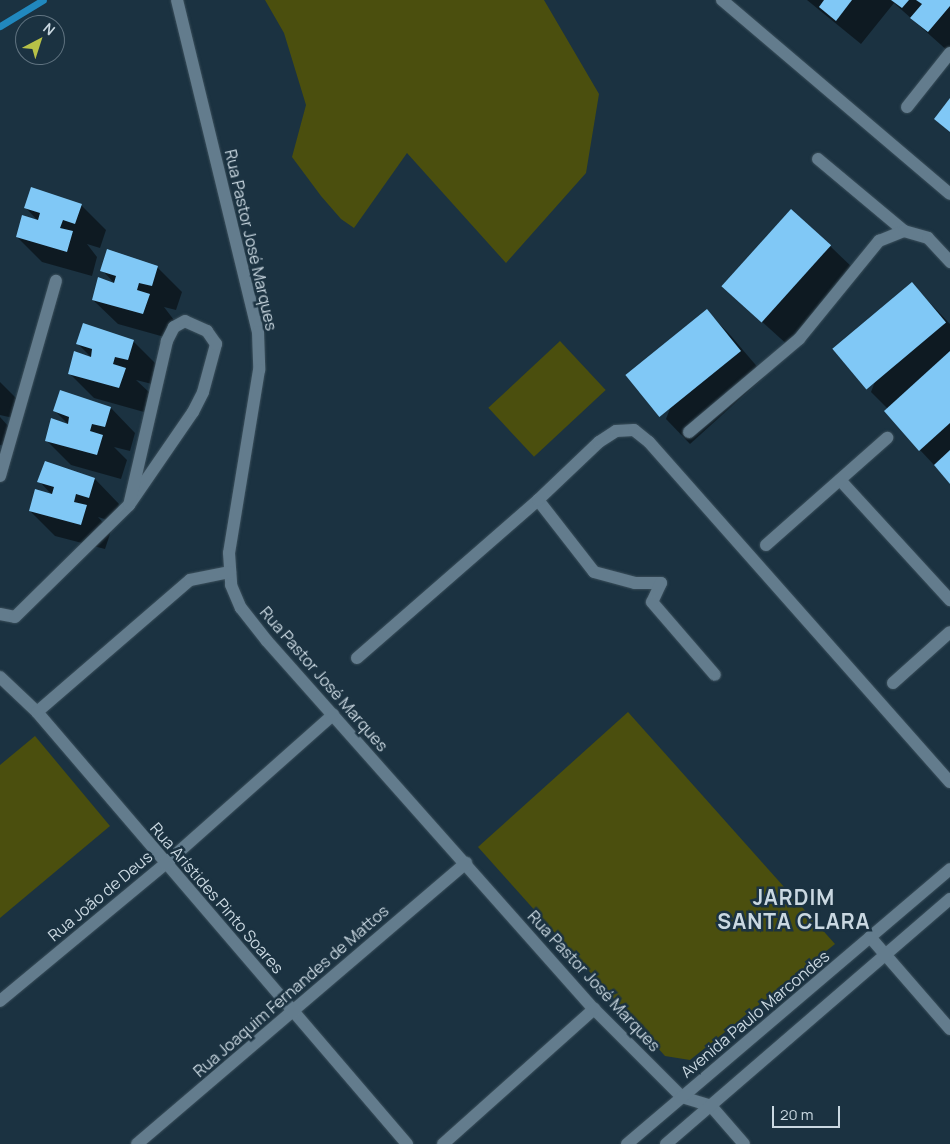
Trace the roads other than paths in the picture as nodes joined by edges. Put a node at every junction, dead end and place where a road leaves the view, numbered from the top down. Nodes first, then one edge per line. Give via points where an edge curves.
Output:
1 (177, 0) edge
2 (722, 0) edge
3 (950, 53) edge
4 (907, 107) dead end
5 (818, 159) dead end
6 (950, 194) edge
7 (904, 231) junction
8 (950, 262) edge
9 (56, 281) dead end
10 (689, 432) dead end
11 (888, 438) dead end
12 (0, 476) edge
13 (840, 480) junction
14 (538, 500) junction
15 (129, 505) junction
16 (766, 544) dead end
17 (230, 572) junction
18 (950, 600) edge
19 (0, 614) edge
20 (950, 632) edge
21 (357, 658) dead end
22 (715, 675) dead end
23 (0, 677) edge
24 (893, 683) dead end
25 (37, 712) junction
26 (333, 716) junction
27 (950, 782) edge
28 (466, 863) junction
29 (165, 864) junction
30 (950, 869) edge
31 (950, 899) edge
32 (870, 937) junction
33 (885, 954) junction
34 (0, 1001) edge
35 (594, 1009) junction
36 (294, 1011) junction
37 (950, 1028) edge
38 (682, 1097) junction
39 (711, 1106) junction
40 (138, 1144) edge
41 (407, 1144) edge
42 (443, 1144) edge
43 (627, 1144) edge
44 (666, 1144) edge
45 (744, 1144) edge

1 - 17 street, Rua Pastor José Marques via 258,332 259,370 229,552
2 - 6 street
3 - 4 street
5 - 7 street
7 - 8 street via 928,238
7 - 10 street via 879,241 799,339
9 - 12 street
11 - 13 street
13 - 16 street
13 - 18 street
14 - 21 street
14 - 22 street via 594,572 635,583 661,583 652,602
14 - 27 street via 599,442 616,431 634,430 649,442
15 - 15 street via 204,392 216,344 207,332 185,321 174,327 168,341
15 - 19 street via 15,617
17 - 25 street via 190,580
17 - 26 street, Rua Pastor José Marques via 231,585 241,608
20 - 24 street
23 - 25 street, Rua Arístides Pinto Soares
25 - 29 street, Rua Arístides Pinto Soares
26 - 28 street, Rua Pastor José Marques
26 - 29 street, Rua João de Deus
28 - 35 street, Rua Pastor José Marques
28 - 36 street, Rua Joaquim Fernandes de Mattos
29 - 34 street, Rua João de Deus
29 - 36 street, Rua Arístides Pinto Soares
30 - 32 street, Avenida Paulo Marcondes
31 - 33 street
32 - 33 street
32 - 38 street, Avenida Paulo Marcondes
33 - 37 street
33 - 39 street
35 - 38 street, Rua Pastor José Marques
35 - 42 street
36 - 40 street, Rua Joaquim Fernandes de Mattos
36 - 41 street, Rua Arístides Pinto Soares
38 - 39 street, Rua Pastor José Marques
38 - 43 street, Avenida Paulo Marcondes
39 - 44 street
39 - 45 street

